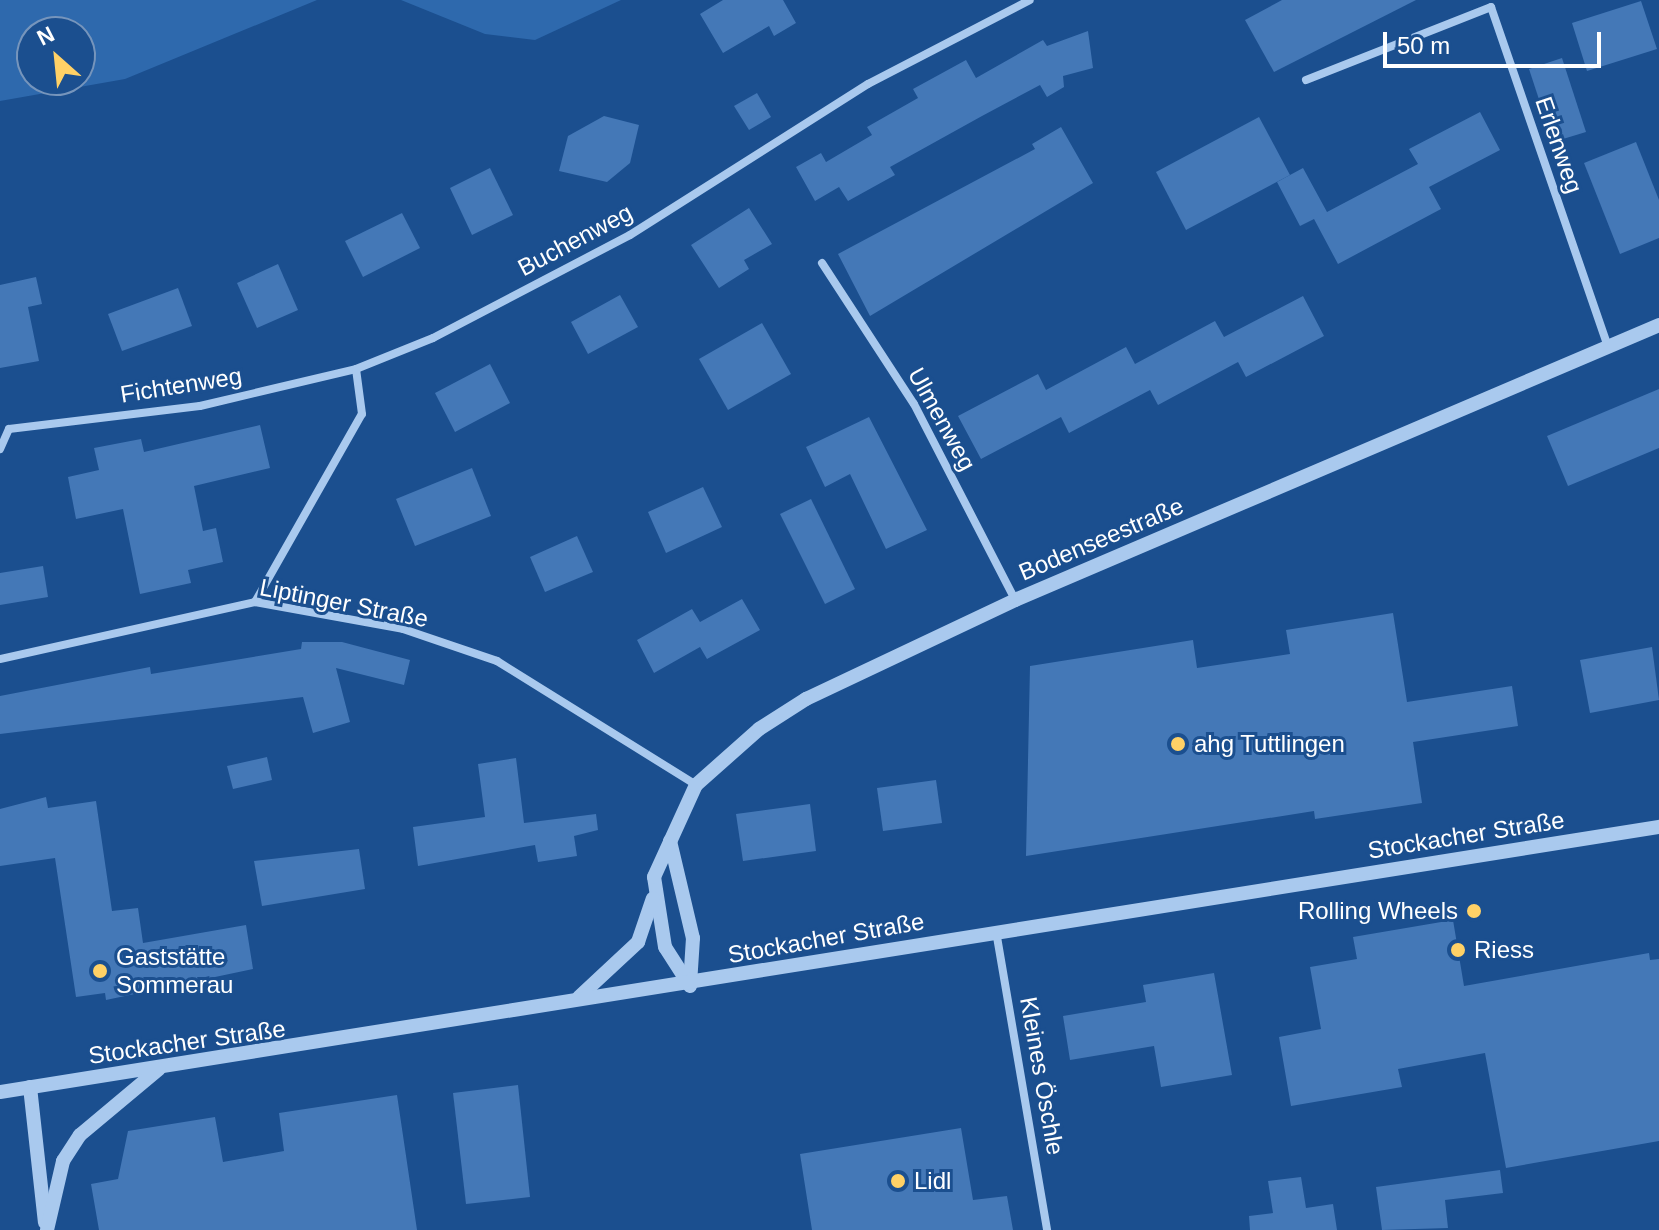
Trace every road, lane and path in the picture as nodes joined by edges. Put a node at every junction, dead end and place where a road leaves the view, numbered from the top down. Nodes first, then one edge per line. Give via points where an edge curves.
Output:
1 (1030, 0) edge
2 (1306, 80) dead end
3 (822, 263) dead end
4 (1659, 325) edge
5 (1608, 347) junction
6 (356, 369) junction
7 (0, 449) edge
8 (1015, 600) junction
9 (255, 602) junction
10 (0, 659) edge
11 (696, 785) junction
12 (1659, 827) edge
13 (670, 841) junction
14 (653, 898) junction
15 (995, 930) junction
16 (690, 986) junction
17 (573, 1001) junction
18 (163, 1066) junction
19 (30, 1087) junction
20 (0, 1092) edge
21 (46, 1230) edge
22 (1047, 1230) edge

1 - 6 street, Buchenweg via 868,84 630,235 433,338
2 - 5 street, Erlenweg via 1491,7
3 - 8 street, Ulmenweg via 914,404
4 - 5 street, Bodenseestraße
5 - 8 street, Bodenseestraße
6 - 7 street, Fichtenweg via 200,406 9,429
6 - 9 street via 362,414
8 - 11 street, Bodenseestraße via 806,699
9 - 10 street, Liptinger Straße
9 - 11 street, Liptinger Straße via 403,629 497,661
11 - 13 street, Bodenseestraße
12 - 15 street, Stockacher Straße
13 - 14 street, Bodenseestraße via 654,877
13 - 16 street via 692,924
14 - 16 street via 665,947
14 - 17 street, Bodenseestraße via 638,942
15 - 16 street, Stockacher Straße
15 - 22 street, Kleines Öschle
16 - 17 street, Stockacher Straße
17 - 18 street, Stockacher Straße
18 - 19 street, Stockacher Straße
18 - 21 street via 80,1135 63,1161
19 - 20 street, Stockacher Straße
19 - 21 street

